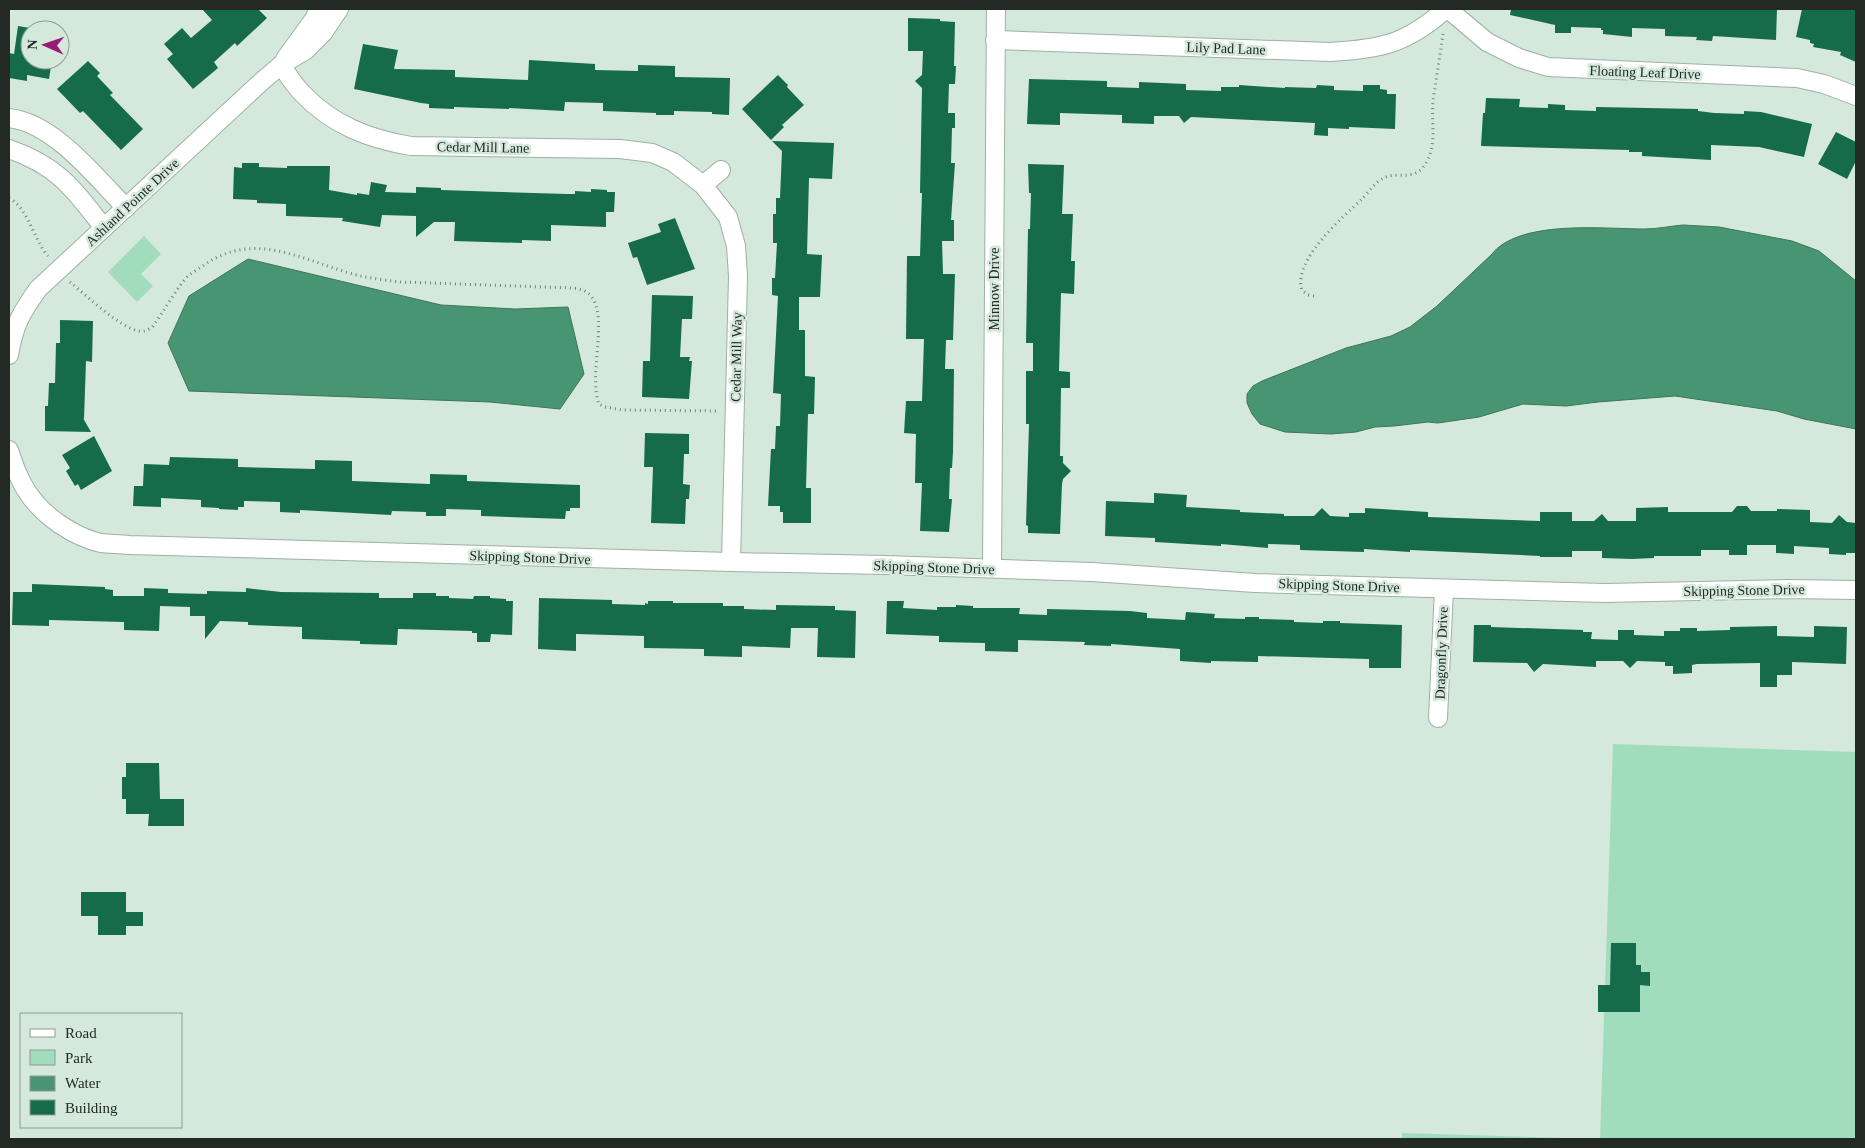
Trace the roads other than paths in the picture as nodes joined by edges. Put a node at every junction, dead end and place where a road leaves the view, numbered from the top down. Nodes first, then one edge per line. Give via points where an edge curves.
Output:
1 (319, 9) edge
2 (339, 9) edge
3 (996, 9) edge
4 (1447, 9) edge
5 (995, 40) junction
6 (281, 66) junction
7 (1856, 96) edge
8 (9, 118) edge
9 (65, 146) junction
10 (9, 149) edge
11 (48, 168) junction
12 (721, 170) dead end
13 (703, 185) junction
14 (126, 208) junction
15 (104, 228) junction
16 (9, 355) edge
17 (9, 450) edge
18 (730, 562) junction
19 (992, 568) junction
20 (1444, 589) junction
21 (1856, 590) edge
22 (1438, 718) dead end

1 - 6 street, Ashland Pointe Drive
2 - 6 street, Ashland Pointe Drive via 323,33 306,50
3 - 5 street, Minnow Drive
4 - 5 street, Lily Pad Lane via 1406,38 1359,50
4 - 7 street, Floating Leaf Drive via 1487,42 1519,58 1548,67 1797,78
5 - 19 street, Minnow Drive
6 - 13 street, Cedar Mill Lane via 302,93 331,119 385,142 411,146 620,149 652,153 673,162
6 - 14 street, Ashland Pointe Drive
8 - 9 street via 30,124
9 - 11 street
9 - 14 street
10 - 11 street
11 - 15 street via 66,181
12 - 13 street
13 - 18 street, Cedar Mill Way via 728,217 736,246 738,276
14 - 15 street, Ashland Pointe Drive
15 - 16 street, Ashland Pointe Drive via 38,288 22,312 12,336
17 - 18 street, Skipping Stone Drive via 29,494 48,514 74,533 100,542
18 - 19 street, Skipping Stone Drive
19 - 20 street, Skipping Stone Drive
20 - 21 street, Skipping Stone Drive via 1605,594
20 - 22 street, Dragonfly Drive

